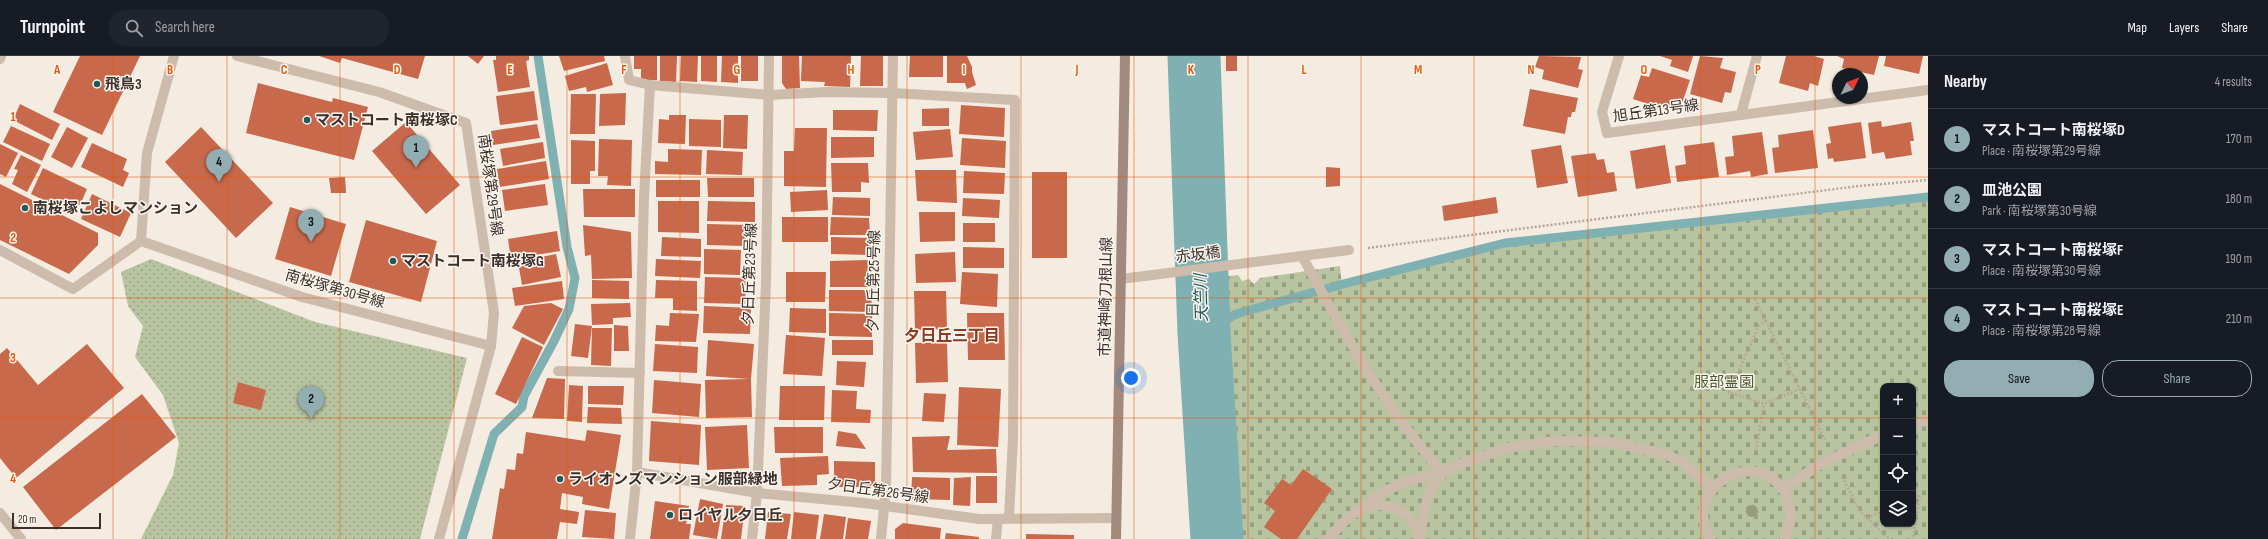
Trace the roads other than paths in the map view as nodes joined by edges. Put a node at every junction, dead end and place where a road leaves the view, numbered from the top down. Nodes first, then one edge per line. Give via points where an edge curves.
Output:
1 (2, 56) edge
2 (174, 56) edge
3 (237, 56) edge
4 (625, 56) edge
5 (769, 56) edge
6 (893, 56) edge
7 (1126, 56) edge
8 (1619, 56) edge
9 (1757, 56) edge
10 (0, 59) edge
11 (650, 85) junction
12 (1928, 90) edge
13 (892, 93) junction
14 (769, 95) junction
15 (1741, 114) junction
16 (141, 241) junction
17 (0, 250) edge
18 (1349, 250) road end
19 (1302, 256) junction
20 (1121, 279) junction
21 (492, 346) junction
22 (558, 371) dead end
23 (640, 373) junction
24 (1928, 420) edge
25 (1916, 423) edge
26 (1880, 436) edge
27 (637, 472) junction
28 (1443, 473) junction
29 (1712, 488) junction
30 (1783, 489) junction
31 (757, 493) junction
32 (884, 507) junction
33 (1356, 512) junction
34 (0, 513) edge
35 (1009, 518) junction
36 (1116, 518) junction
37 (998, 519) junction
38 (21, 539) edge
39 (439, 539) edge
40 (630, 539) edge
41 (752, 539) edge
42 (881, 539) edge
43 (996, 539) edge
44 (1116, 539) edge
45 (1328, 539) edge
46 (1420, 539) edge
47 (1710, 539) edge
48 (1785, 539) edge

1 - 10 street
2 - 16 street via 147,153
3 - 21 street, 南桜塚第29号線 via 379,92 466,123 494,314
4 - 11 street via 629,80
5 - 14 street, 夕日丘第23号線
6 - 13 street, 夕日丘第25号線
7 - 20 street, 市道神崎刀根山線
8 - 15 street, 旭丘第13号線 via 1602,112 1607,133
9 - 15 street
11 - 14 street
11 - 23 street via 644,197
12 - 15 street, 旭丘第13号線
13 - 14 street via 827,92
13 - 32 street, 夕日丘第25号線
13 - 35 street via 1015,100 1013,438
14 - 31 street, 夕日丘第23号線 via 766,283
16 - 17 street via 73,289
16 - 21 street, 南桜塚第30号線 via 302,297
18 - 19 street, 赤坂橋
19 - 20 street, 赤坂橋
19 - 28 street via 1394,411 1422,451
20 - 36 street, 市道神崎刀根山線
21 - 39 street
22 - 23 street
23 - 27 street
24 - 25 street
26 - 30 street via 1833,457
27 - 31 street, 夕日丘第26号線
27 - 40 street
28 - 29 street via 1506,448 1554,440 1588,440 1627,444 1665,454 1681,461
28 - 33 street via 1424,476 1385,491
28 - 46 street via 1435,480 1427,501
29 - 30 street via 1723,478 1737,472 1753,471 1775,480
29 - 47 street via 1703,512 1704,525
30 - 48 street via 1792,515
31 - 32 street, 夕日丘第26号線
31 - 41 street, 夕日丘第23号線
32 - 37 street, 夕日丘第26号線
32 - 42 street, 夕日丘第25号線
33 - 45 street
33 - 46 street via 1373,506 1396,508 1413,520
34 - 38 street
35 - 36 street, 夕日丘第26号線
35 - 37 street, 夕日丘第26号線
36 - 44 street, 市道神崎刀根山線
37 - 43 street

